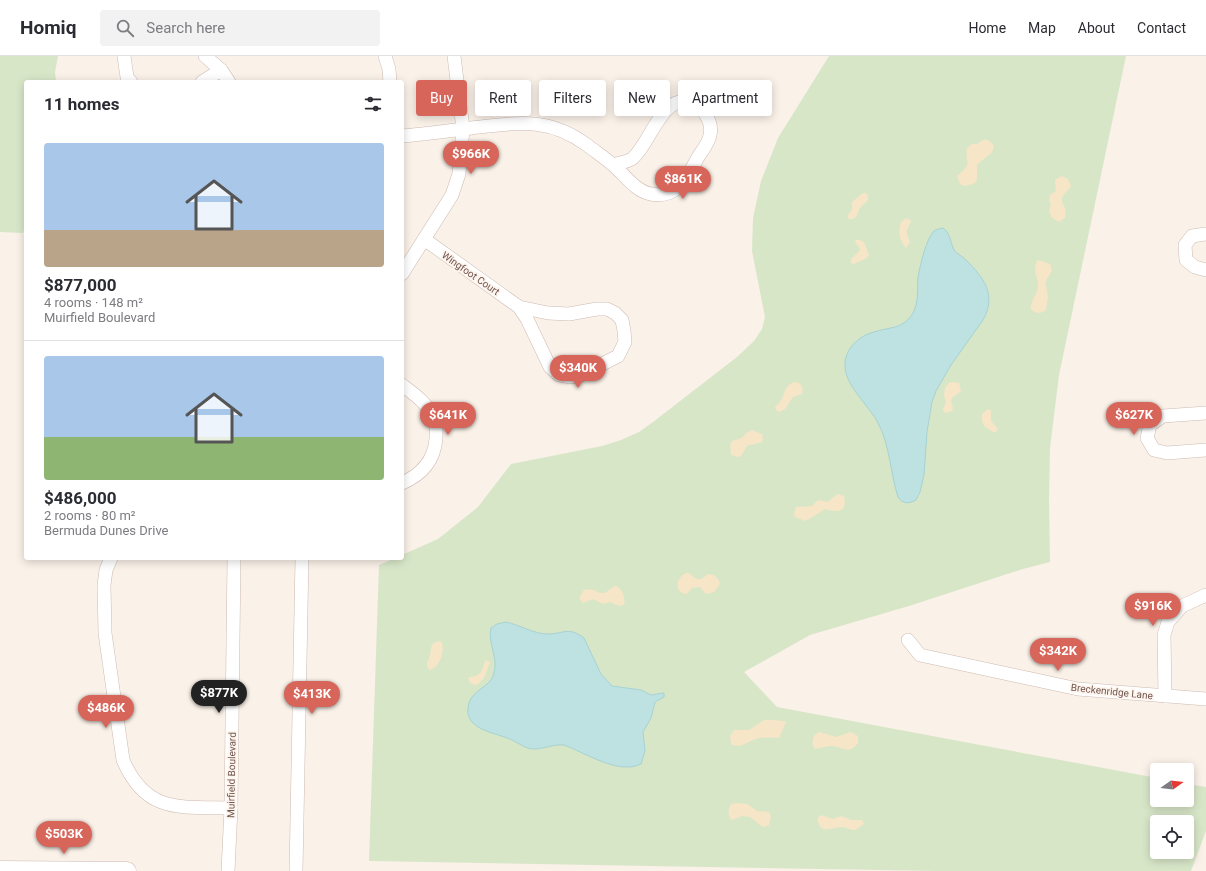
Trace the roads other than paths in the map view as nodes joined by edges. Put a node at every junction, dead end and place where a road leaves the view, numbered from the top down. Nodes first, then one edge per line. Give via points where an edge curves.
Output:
1 (124, 56) edge
2 (206, 56) edge
3 (385, 56) edge
4 (454, 56) edge
5 (220, 70) junction
6 (129, 80) edge
7 (205, 80) edge
8 (228, 80) edge
9 (390, 80) edge
10 (463, 129) junction
11 (404, 136) edge
12 (613, 165) junction
13 (1206, 234) edge
14 (424, 240) junction
15 (1206, 270) edge
16 (404, 271) edge
17 (519, 307) junction
18 (404, 386) edge
19 (1206, 413) edge
20 (1206, 450) edge
21 (404, 482) edge
22 (109, 560) edge
23 (234, 560) edge
24 (302, 560) edge
25 (1206, 595) edge
26 (908, 640) dead end
27 (1165, 696) junction
28 (1206, 699) edge
29 (231, 808) junction
30 (0, 870) edge
31 (127, 871) edge
32 (228, 871) edge
33 (296, 871) edge

1 - 6 street
2 - 5 street
3 - 9 street
4 - 10 street
5 - 7 street
5 - 8 street
10 - 11 street
10 - 12 street via 527,123 554,128 581,141
10 - 14 street via 459,174 452,195
12 - 12 street via 641,191 652,194 673,191 686,181 710,136 708,118 697,106 689,102 672,104 632,158
13 - 15 street via 1192,236 1185,245 1186,260 1195,267
14 - 16 street
14 - 17 street, Wingfoot Court
17 - 17 street, Wingfoot Court via 550,367 559,375 580,376 618,356 625,342 622,320 608,309 569,314
18 - 21 street via 429,410 435,421 436,432 430,461 412,479
19 - 20 street via 1163,416 1150,425 1147,438 1154,450 1167,453
22 - 29 street via 104,585 105,633 123,760 129,775 139,787 163,804 178,807
23 - 29 street, Muirfield Boulevard
24 - 33 street
25 - 27 street via 1182,606 1168,622 1164,635
26 - 27 street, Breckenridge Lane via 920,655 928,657 1078,689
27 - 28 street, Breckenridge Lane
29 - 32 street, Muirfield Boulevard
30 - 31 street

